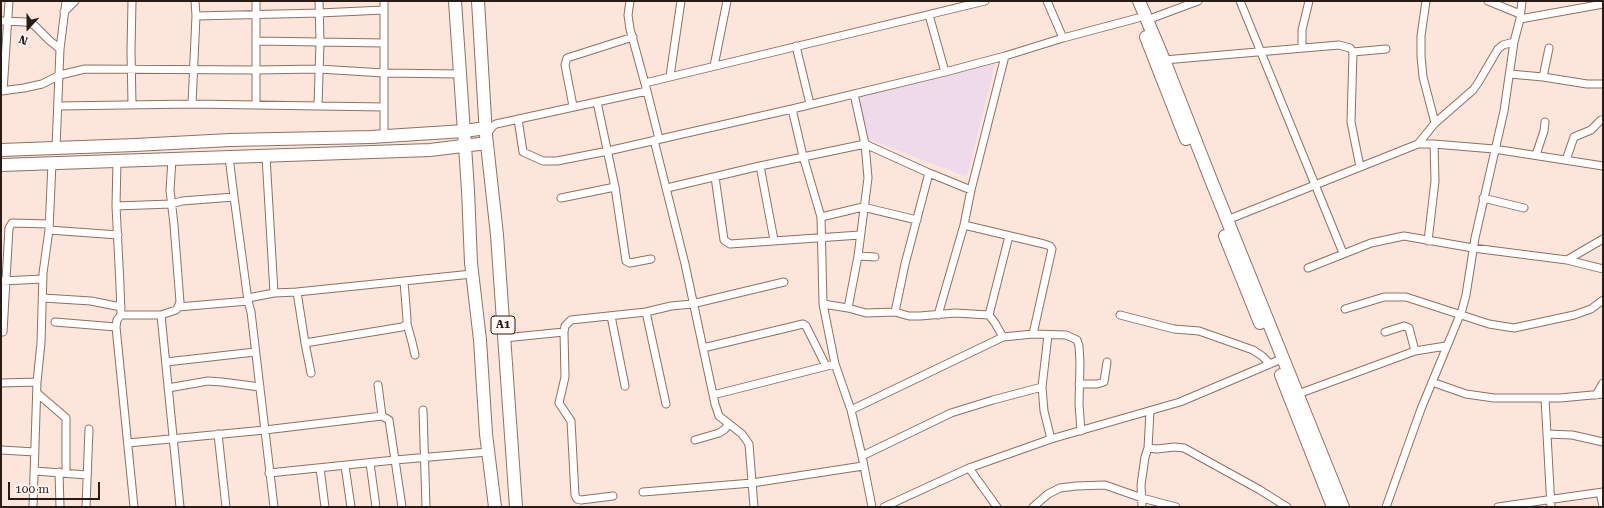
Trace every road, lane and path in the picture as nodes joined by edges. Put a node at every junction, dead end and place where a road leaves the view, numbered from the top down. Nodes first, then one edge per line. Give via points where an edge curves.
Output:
1 (9, 1) edge
2 (66, 1) edge
3 (75, 1) edge
4 (132, 1) edge
5 (196, 1) edge
6 (256, 1) edge
7 (319, 1) edge
8 (384, 1) edge
9 (455, 1) edge
10 (478, 1) edge
11 (630, 1) edge
12 (681, 1) edge
13 (727, 1) edge
14 (985, 1) edge
15 (1047, 1) edge
16 (1130, 1) edge
17 (1139, 1) edge
18 (1198, 1) edge
19 (1242, 1) edge
20 (1309, 1) edge
21 (1426, 1) edge
22 (1488, 1) edge
23 (1522, 1) edge
24 (1592, 4) edge
25 (1603, 4) edge
26 (384, 10) junction
27 (64, 12) junction
28 (319, 13) junction
29 (256, 14) junction
30 (929, 15) junction
31 (196, 16) junction
32 (1520, 17) junction
33 (1142, 19) junction
34 (4, 22) edge
35 (633, 37) junction
36 (1063, 38) junction
37 (256, 41) junction
38 (320, 42) junction
39 (384, 42) junction
40 (1514, 42) junction
41 (796, 46) junction
42 (1302, 48) junction
43 (1549, 48) dead end
44 (60, 49) junction
45 (1386, 49) dead end
46 (1262, 51) junction
47 (1353, 52) junction
48 (1005, 56) junction
49 (1164, 60) junction
50 (714, 66) junction
51 (132, 69) junction
52 (319, 69) junction
53 (193, 70) junction
54 (256, 70) junction
55 (945, 72) junction
56 (384, 73) junction
57 (460, 74) junction
58 (1510, 74) junction
59 (60, 75) junction
60 (670, 76) junction
61 (1543, 77) junction
62 (645, 83) junction
63 (1601, 84) dead end
64 (2, 91) edge
65 (647, 91) junction
66 (854, 94) junction
67 (597, 102) junction
68 (192, 104) junction
69 (810, 104) junction
70 (132, 105) junction
71 (256, 105) junction
72 (58, 106) junction
73 (318, 106) junction
74 (573, 106) junction
75 (384, 107) junction
76 (792, 109) junction
77 (518, 119) junction
78 (1601, 120) dead end
79 (1545, 122) dead end
80 (1435, 123) junction
81 (464, 132) junction
82 (486, 136) junction
83 (384, 137) junction
84 (656, 140) junction
85 (865, 144) junction
86 (1418, 144) junction
87 (1434, 144) junction
88 (465, 145) junction
89 (56, 148) junction
90 (1494, 149) junction
91 (1, 150) edge
92 (608, 151) junction
93 (1536, 155) junction
94 (266, 156) junction
95 (803, 156) junction
96 (229, 157) junction
97 (172, 159) junction
98 (1566, 160) junction
99 (117, 161) junction
100 (52, 164) junction
101 (1, 165) edge
102 (760, 166) junction
103 (1603, 166) edge
104 (1360, 167) junction
105 (929, 173) junction
106 (715, 177) junction
107 (1315, 186) junction
108 (615, 188) junction
109 (667, 188) junction
110 (971, 190) junction
111 (234, 197) junction
112 (561, 198) dead end
113 (1483, 198) junction
114 (171, 204) junction
115 (116, 206) junction
116 (864, 207) junction
117 (1524, 208) dead end
118 (821, 217) junction
119 (916, 220) junction
120 (1227, 220) junction
121 (964, 225) junction
122 (49, 227) junction
123 (118, 235) junction
124 (860, 235) junction
125 (1009, 236) junction
126 (821, 238) junction
127 (1603, 239) edge
128 (774, 240) junction
129 (1428, 241) junction
130 (1473, 248) junction
131 (1343, 253) junction
132 (858, 256) junction
133 (875, 257) dead end
134 (651, 260) dead end
135 (1567, 260) junction
136 (1308, 268) dead end
137 (1603, 269) edge
138 (472, 274) junction
139 (43, 279) junction
140 (404, 281) junction
141 (3, 282) edge
142 (784, 282) dead end
143 (297, 292) junction
144 (274, 293) junction
145 (42, 298) junction
146 (248, 299) junction
147 (1603, 300) edge
148 (692, 304) junction
149 (822, 304) junction
150 (178, 306) junction
151 (120, 308) junction
152 (848, 308) junction
153 (1345, 309) dead end
154 (646, 312) junction
155 (895, 312) junction
156 (1460, 314) junction
157 (121, 315) junction
158 (162, 315) junction
159 (989, 315) junction
160 (1120, 315) dead end
161 (611, 316) junction
162 (938, 316) junction
163 (54, 322) dead end
164 (407, 324) junction
165 (116, 327) junction
166 (3, 332) dead end
167 (564, 332) junction
168 (1385, 332) dead end
169 (1033, 334) junction
170 (1048, 335) junction
171 (1003, 337) junction
172 (504, 338) junction
173 (305, 343) junction
174 (1446, 346) junction
175 (703, 348) junction
176 (1415, 351) junction
177 (255, 352) junction
178 (415, 355) dead end
179 (1276, 361) junction
180 (166, 362) junction
181 (1107, 362) dead end
182 (835, 364) junction
183 (826, 366) junction
184 (312, 373) dead end
185 (37, 382) junction
186 (1432, 382) junction
187 (1, 383) edge
188 (1603, 383) edge
189 (1079, 384) junction
190 (378, 385) dead end
191 (626, 386) dead end
192 (260, 387) junction
193 (168, 388) junction
194 (1042, 388) junction
195 (37, 392) junction
196 (1298, 394) junction
197 (1599, 394) edge
198 (713, 395) junction
199 (1546, 398) junction
200 (666, 404) dead end
201 (423, 410) dead end
202 (851, 410) junction
203 (1150, 411) junction
204 (382, 416) junction
205 (728, 424) junction
206 (89, 429) dead end
207 (265, 430) junction
208 (1081, 430) junction
209 (218, 434) junction
210 (1547, 434) junction
211 (173, 438) junction
212 (1051, 439) junction
213 (695, 440) dead end
214 (128, 442) junction
215 (1603, 442) edge
216 (1148, 448) junction
217 (1, 450) edge
218 (36, 452) junction
219 (488, 452) junction
220 (862, 456) junction
221 (424, 458) junction
222 (395, 460) junction
223 (370, 463) junction
224 (345, 466) junction
225 (863, 466) junction
226 (320, 468) junction
227 (969, 468) junction
228 (35, 471) junction
229 (62, 472) junction
230 (269, 473) junction
231 (86, 475) junction
232 (752, 483) junction
233 (643, 492) dead end
234 (1602, 492) edge
235 (613, 496) dead end
236 (1142, 498) junction
237 (1550, 499) junction
238 (1603, 506) edge
239 (32, 507) edge
240 (60, 507) edge
241 (86, 507) edge
242 (134, 507) edge
243 (180, 507) edge
244 (226, 507) edge
245 (274, 507) edge
246 (325, 507) edge
247 (351, 507) edge
248 (376, 507) edge
249 (402, 507) edge
250 (426, 507) edge
251 (495, 507) edge
252 (516, 507) edge
253 (754, 507) edge
254 (872, 507) edge
255 (884, 507) edge
256 (997, 507) edge
257 (1033, 507) edge
258 (1142, 507) edge
259 (1176, 507) edge
260 (1287, 507) edge
261 (1333, 507) edge
262 (1344, 507) edge
263 (1386, 507) edge
264 (1498, 507) edge
265 (1551, 507) edge

1 - 34 street
2 - 27 street
3 - 27 street
4 - 51 street
5 - 31 street
6 - 29 street
7 - 28 street
8 - 26 street
9 - 57 main road, A1
10 - 82 main road, A1
11 - 35 street via 628,15
12 - 60 street
13 - 50 street
14 - 30 street
15 - 36 street
16 - 33 main road
17 - 33 main road
18 - 33 street
19 - 46 street
20 - 42 street via 1302,24
21 - 80 street via 1421,56 1423,77
22 - 32 street
23 - 32 street
24 - 25 street
24 - 32 street
26 - 28 street
26 - 39 street
27 - 44 street
28 - 29 street
28 - 38 street
29 - 31 street
29 - 37 street
30 - 41 street
30 - 55 street
31 - 53 street
32 - 40 street
33 - 36 street
33 - 49 main road
33 - 179 main road via 1236,267
34 - 44 street via 26,22 34,25
34 - 64 street
35 - 62 street
35 - 74 street via 567,58 565,65
36 - 48 street
37 - 38 street
37 - 54 street
38 - 39 street
38 - 52 street
39 - 56 street
40 - 58 street
40 - 80 street via 1498,49 1473,90
41 - 50 street
41 - 69 street
42 - 46 street
42 - 47 street via 1339,45 1350,48
43 - 61 street
44 - 59 street
45 - 47 street
46 - 49 street
46 - 107 street
47 - 104 street via 1351,122
48 - 55 street
48 - 110 street
49 - 120 main road
50 - 60 street
51 - 53 street
51 - 59 street via 85,69
51 - 70 street
52 - 54 street
52 - 56 street
52 - 73 street
53 - 54 street
53 - 68 street
54 - 71 street
55 - 66 street
56 - 57 street
56 - 75 street
57 - 81 main road, A1
58 - 61 street
58 - 90 street
59 - 64 street via 42,84
59 - 72 street
60 - 62 street
61 - 63 street
62 - 65 street
65 - 67 street
65 - 84 street
66 - 69 street
66 - 85 street
67 - 74 street
67 - 92 street
68 - 70 street
68 - 71 street
69 - 76 street
70 - 72 street
71 - 73 street
72 - 89 street
73 - 75 street
74 - 77 street
75 - 83 street
76 - 84 street
76 - 95 street
77 - 82 street via 496,124
77 - 92 street via 523,152 543,161
78 - 98 street via 1591,130 1574,137
79 - 93 street
80 - 86 street
81 - 82 main road
81 - 83 main road
81 - 88 main road, A1
82 - 88 main road
82 - 172 main road, A1
83 - 89 main road via 230,140
84 - 92 street
84 - 109 street
85 - 95 street
85 - 105 street
85 - 116 street via 868,178
86 - 87 street
86 - 104 street
87 - 90 street
87 - 129 street via 1435,181
88 - 94 main road via 430,150
88 - 138 main road, A1
89 - 91 main road
90 - 93 street
90 - 113 street
92 - 108 street
93 - 98 street
94 - 96 main road
94 - 144 street
95 - 102 street
95 - 118 street
96 - 97 main road
96 - 111 street
97 - 99 main road
97 - 114 street
98 - 103 street
99 - 100 main road
99 - 115 street
100 - 101 main road
100 - 122 street
102 - 106 street
102 - 128 street
104 - 107 street
105 - 110 street
105 - 119 street
106 - 109 street
106 - 128 street via 726,243
107 - 120 street
107 - 131 street
108 - 112 street
108 - 134 street via 626,261 630,263
109 - 148 street
110 - 121 street
111 - 114 street
111 - 146 street
113 - 117 street
113 - 130 street
114 - 115 street
114 - 150 street
115 - 123 street
116 - 118 street
116 - 119 street
116 - 124 street
118 - 126 street
119 - 155 street
120 - 179 main road
121 - 125 street
121 - 162 street
122 - 123 street
122 - 139 street
122 - 141 street via 12,223 9,228
123 - 151 street
124 - 126 street
124 - 132 street
125 - 159 street
125 - 169 street via 1044,244 1052,249
126 - 128 street
126 - 149 street
127 - 135 street
129 - 130 street
129 - 131 street via 1404,236 1371,243
130 - 135 street
130 - 156 street via 1469,281
131 - 136 street
132 - 133 street
132 - 152 street
135 - 137 street
138 - 140 street
138 - 219 main road, A1 via 484,378
139 - 141 street
139 - 145 street
140 - 143 street
140 - 164 street
141 - 166 street
142 - 148 street
143 - 144 street
143 - 173 street
144 - 146 street
145 - 151 street via 91,301
145 - 185 street
146 - 150 street
146 - 177 street
147 - 156 street via 1590,309 1574,315 1514,328 1489,324
148 - 154 street
148 - 175 street
149 - 152 street
149 - 182 street
150 - 158 street via 176,310
151 - 157 street
152 - 155 street via 866,313
153 - 156 street via 1384,297 1398,296
154 - 161 street
154 - 200 street
155 - 162 street via 909,316
156 - 174 street
157 - 158 street
157 - 165 street
158 - 180 street
159 - 162 street via 955,313
159 - 171 street
160 - 179 street via 1174,329 1199,331
161 - 167 street via 571,320 565,326
161 - 191 street
163 - 165 street
164 - 173 street via 402,327
164 - 178 street
165 - 214 street
167 - 172 street
167 - 235 street via 565,377 559,402 571,421 575,495 577,499 582,500
168 - 176 street via 1404,326 1409,328
169 - 170 street
169 - 171 street
170 - 189 street via 1066,335 1077,340
170 - 194 street
171 - 202 street
172 - 252 main road, A1
173 - 184 street
174 - 176 street
174 - 186 street
175 - 183 street via 803,324
175 - 198 street
176 - 196 street
177 - 180 street
177 - 192 street
179 - 196 main road
179 - 203 street via 1180,402
179 - 261 main road
180 - 193 street
181 - 189 street via 1104,382
182 - 183 street
182 - 202 street
183 - 198 street
185 - 187 street
185 - 195 street
186 - 199 street via 1474,396
186 - 263 street
188 - 197 street
189 - 208 street
190 - 204 street
192 - 193 street via 208,381
192 - 207 street
193 - 211 street
194 - 212 street via 1044,411
194 - 220 street via 951,413
195 - 218 street
195 - 229 street via 66,418
196 - 262 main road
197 - 199 street
198 - 205 street via 719,416
199 - 210 street
201 - 221 street
202 - 220 street
203 - 208 street
203 - 216 street
204 - 207 street
204 - 222 street via 390,420
205 - 213 street via 719,434
205 - 232 street via 742,434 749,444
206 - 231 street
207 - 209 street
207 - 230 street
208 - 212 street
209 - 211 street
209 - 244 street
210 - 215 street via 1572,435
210 - 237 street
211 - 214 street
211 - 243 street
212 - 227 street
214 - 242 street
216 - 236 street via 1142,470
216 - 260 street via 1184,448
217 - 218 street
218 - 228 street
219 - 221 street
219 - 251 main road, A1
220 - 225 street
221 - 222 street
221 - 250 street
222 - 223 street
222 - 249 street
223 - 224 street
223 - 248 street
224 - 226 street
224 - 247 street
225 - 232 street
225 - 254 street
226 - 230 street
226 - 246 street
227 - 255 street
227 - 256 street
228 - 229 street
228 - 239 street
229 - 231 street
229 - 240 street
230 - 245 street
231 - 241 street
232 - 233 street
232 - 253 street
234 - 237 street
234 - 238 street
236 - 257 street via 1109,486 1076,486 1054,490
236 - 258 street
236 - 259 street
237 - 264 street
237 - 265 street

